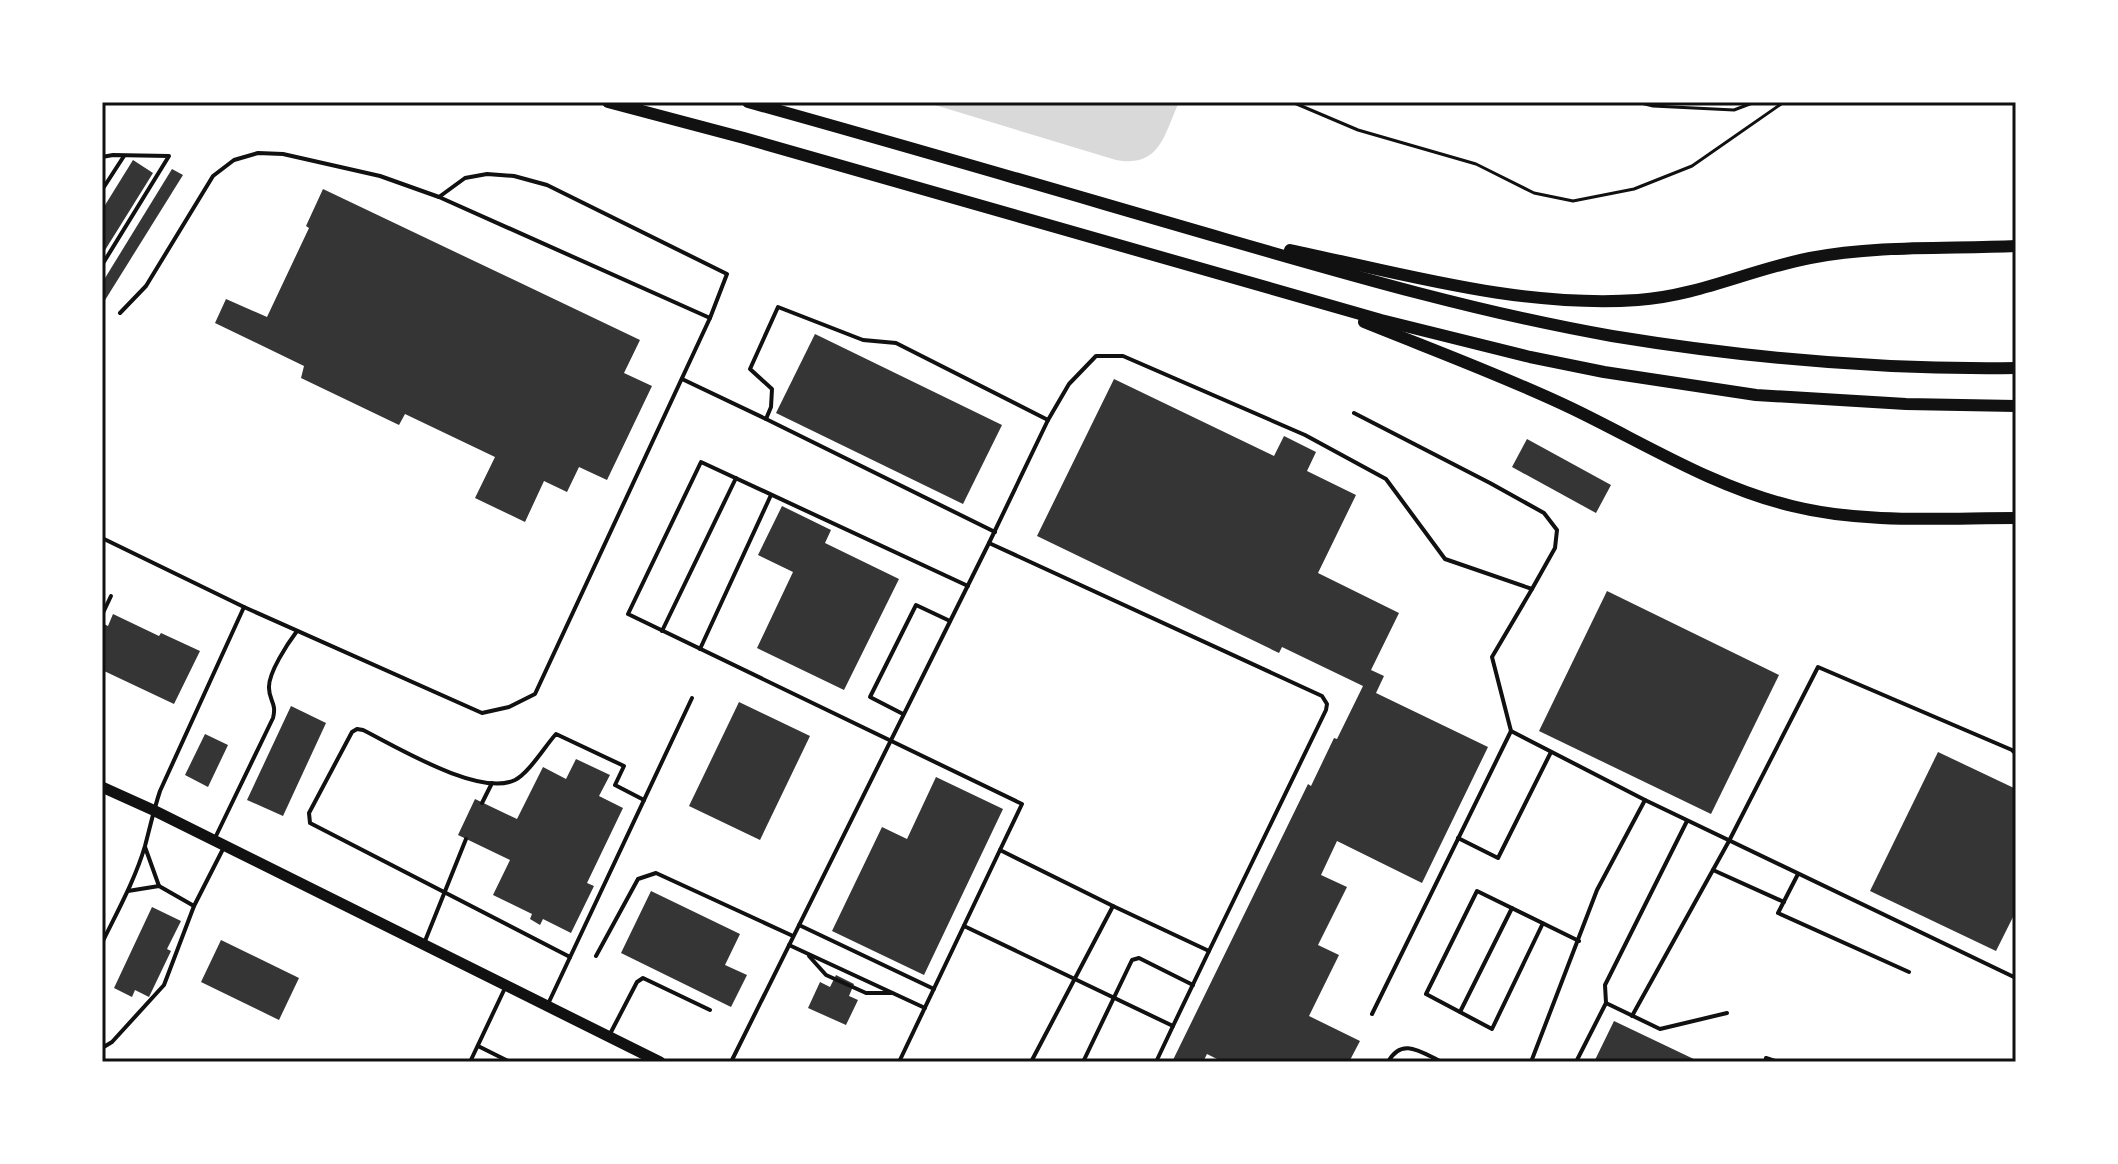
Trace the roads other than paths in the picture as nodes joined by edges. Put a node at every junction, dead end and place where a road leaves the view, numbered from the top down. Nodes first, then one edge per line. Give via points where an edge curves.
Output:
1 (608, 102) edge
2 (748, 102) edge
3 (124, 156) junction
4 (102, 157) edge
5 (102, 190) edge
6 (439, 197) junction
7 (1194, 230) junction
8 (2016, 245) edge
9 (102, 265) edge
10 (1305, 299) junction
11 (120, 313) dead end
12 (710, 318) junction
13 (2016, 368) edge
14 (682, 379) junction
15 (2016, 406) edge
16 (1354, 413) dead end
17 (766, 419) junction
18 (1048, 420) junction
19 (736, 478) junction
20 (771, 495) junction
21 (2016, 518) edge
22 (995, 532) junction
23 (102, 538) edge
24 (989, 543) junction
25 (968, 586) junction
26 (1532, 589) junction
27 (111, 596) dead end
28 (244, 607) junction
29 (102, 615) edge
30 (950, 621) junction
31 (297, 631) junction
32 (662, 631) junction
33 (700, 649) junction
34 (692, 698) dead end
35 (903, 714) junction
36 (1511, 731) junction
37 (890, 740) junction
38 (1551, 752) junction
39 (2016, 754) edge
40 (492, 783) junction
41 (102, 787) edge
42 (644, 800) junction
43 (1645, 800) junction
44 (482, 803) dead end
45 (153, 810) junction
46 (1687, 821) junction
47 (1458, 838) junction
48 (466, 839) dead end
49 (1729, 841) junction
50 (220, 843) junction
51 (145, 846) junction
52 (1000, 850) junction
53 (1713, 870) junction
54 (1798, 874) junction
55 (159, 886) junction
56 (128, 891) junction
57 (445, 892) junction
58 (1784, 902) junction
59 (194, 906) junction
60 (1113, 906) junction
61 (1512, 908) junction
62 (1543, 923) junction
63 (799, 925) junction
64 (964, 926) junction
65 (793, 936) junction
66 (1579, 941) junction
67 (102, 943) edge
68 (423, 945) junction
69 (789, 945) junction
70 (1209, 951) junction
71 (807, 953) junction
72 (596, 956) dead end
73 (570, 957) junction
74 (1909, 972) dead end
75 (2016, 978) edge
76 (1074, 979) junction
77 (1193, 985) junction
78 (507, 986) junction
79 (934, 989) junction
80 (894, 993) junction
81 (1114, 997) junction
82 (1606, 1003) junction
83 (547, 1006) junction
84 (925, 1008) junction
85 (710, 1010) dead end
86 (1460, 1012) junction
87 (1727, 1013) dead end
88 (1372, 1014) dead end
89 (1632, 1016) junction
90 (1173, 1026) junction
91 (609, 1037) junction
92 (478, 1046) junction
93 (102, 1048) edge
94 (1766, 1058) dead end
95 (470, 1062) edge
96 (510, 1062) edge
97 (660, 1062) edge
98 (731, 1062) edge
99 (899, 1062) edge
100 (1031, 1062) edge
101 (1083, 1062) edge
102 (1156, 1062) edge
103 (1388, 1062) edge
104 (1442, 1062) edge
105 (1531, 1062) edge
106 (1576, 1062) edge
107 (1778, 1062) edge

1 - 10 highway
2 - 7 highway
3 - 4 lane
3 - 5 lane
3 - 9 lane via 169,156
6 - 11 lane via 380,176 283,154 258,153 234,160 213,176 146,286
6 - 12 lane
6 - 12 lane via 465,178 487,174 547,185 727,274
7 - 8 highway via 1499,294 1567,301 1680,294 1836,253
7 - 13 highway via 1462,304 1610,335 1836,363
10 - 15 highway via 1515,354 1681,385 1833,401
10 - 21 highway via 1542,395 1762,498 1864,516
12 - 14 lane
14 - 17 lane
14 - 31 lane via 535,694 482,713
16 - 26 lane via 1544,513 1557,530 1555,548
17 - 18 lane via 772,389 750,369 778,307 863,340 896,343
17 - 22 lane
18 - 22 lane
18 - 26 lane via 1069,384 1096,356 1123,356 1305,435 1386,479 1445,559
19 - 20 lane
19 - 32 lane
19 - 32 lane via 701,462 628,614
20 - 25 lane
20 - 33 lane
22 - 24 lane
23 - 28 lane
24 - 25 lane
24 - 70 lane via 1327,702
25 - 30 lane
26 - 36 lane via 1492,657
27 - 29 lane
28 - 31 lane
28 - 45 lane
30 - 35 lane
30 - 35 lane via 916,605 870,697
31 - 50 lane via 269,682 273,718
32 - 33 lane
33 - 37 lane
34 - 42 lane
35 - 37 lane
36 - 38 lane
36 - 47 lane
37 - 52 lane via 1022,804
37 - 63 lane
38 - 43 lane
38 - 47 lane via 1498,858
39 - 49 lane via 1818,667
40 - 42 lane via 516,780 556,734 624,766 615,785
40 - 44 lane
40 - 57 lane via 454,775 357,729 309,813 310,823
41 - 45 main road
42 - 73 lane
43 - 46 lane
43 - 66 lane via 1597,890
45 - 50 main road
45 - 51 lane
46 - 49 lane
46 - 82 lane via 1605,985
47 - 88 lane
48 - 57 lane
49 - 53 lane
49 - 54 lane
50 - 59 lane
50 - 68 main road
51 - 55 lane
51 - 56 lane
52 - 60 lane
52 - 64 lane
53 - 58 lane
53 - 89 lane
54 - 58 lane
54 - 75 lane
55 - 56 lane
55 - 59 lane
56 - 67 lane
57 - 68 lane
57 - 73 lane
58 - 74 lane via 1778,913
59 - 93 lane via 164,985
60 - 70 lane
60 - 76 lane
61 - 62 lane
61 - 86 lane
61 - 86 lane via 1477,891 1426,994
62 - 66 lane
62 - 86 lane via 1492,1029
63 - 65 lane
63 - 79 lane
64 - 76 lane
64 - 79 lane
65 - 69 lane
65 - 72 lane via 656,873 638,879
66 - 105 lane
68 - 78 main road
69 - 71 lane
69 - 98 lane
70 - 77 lane
71 - 80 lane
71 - 80 lane via 826,975 873,995
73 - 83 lane
76 - 81 lane
76 - 100 lane
77 - 81 lane via 1136,958
77 - 90 lane
78 - 83 main road
78 - 92 lane
79 - 84 lane
80 - 84 lane
81 - 90 lane
81 - 101 lane
82 - 89 lane
82 - 106 lane
83 - 91 main road
84 - 99 lane
85 - 91 lane via 643,978
87 - 89 lane via 1660,1029
90 - 102 lane
91 - 97 main road
92 - 95 lane
92 - 96 lane
94 - 107 lane
103 - 104 lane via 1397,1050 1408,1048

